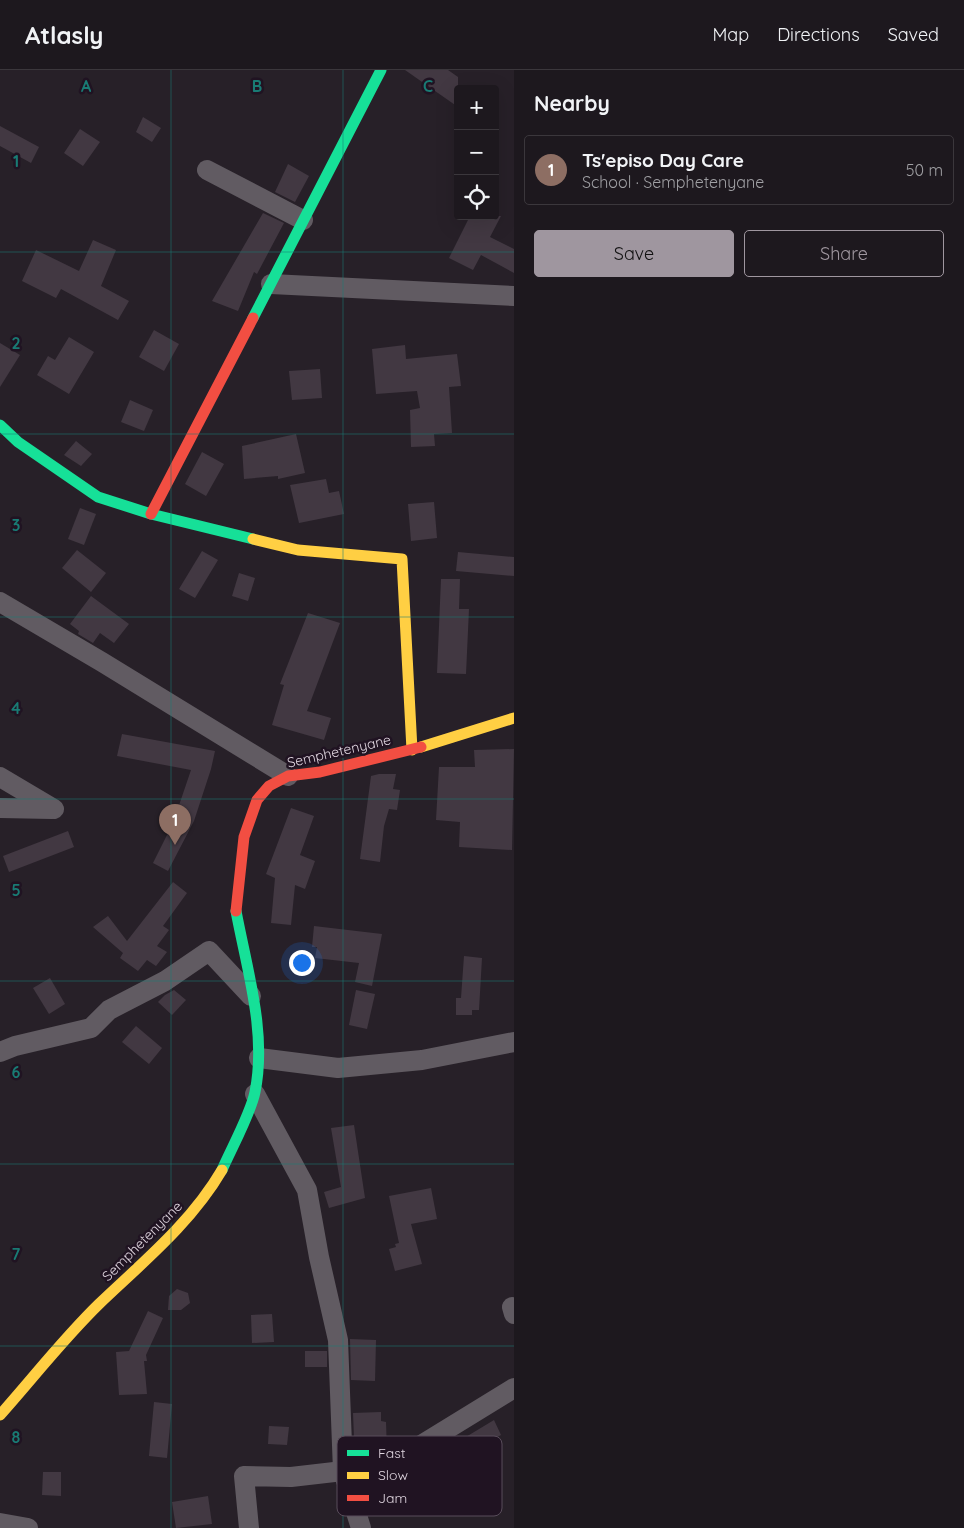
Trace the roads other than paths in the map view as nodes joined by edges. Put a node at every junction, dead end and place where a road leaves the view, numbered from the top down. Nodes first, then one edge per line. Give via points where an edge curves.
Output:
1 (381, 70) edge
2 (207, 170) dead end
3 (303, 220) junction
4 (271, 284) junction
5 (514, 296) edge
6 (0, 425) edge
7 (151, 514) junction
8 (0, 602) edge
9 (514, 718) edge
10 (412, 750) junction
11 (288, 776) junction
12 (0, 777) edge
13 (0, 808) edge
14 (251, 996) junction
15 (514, 1042) edge
16 (0, 1052) edge
17 (259, 1058) junction
18 (255, 1094) junction
19 (514, 1388) edge
20 (0, 1415) edge
21 (343, 1436) edge
22 (426, 1436) edge
23 (337, 1480) edge
24 (357, 1516) edge
25 (0, 1523) edge
26 (28, 1528) edge
27 (248, 1528) edge
28 (361, 1528) edge

1 - 3 street
2 - 3 street
3 - 4 street
4 - 5 street
4 - 7 street
6 - 7 street via 18,442 98,497
7 - 10 street via 298,550 402,559
8 - 11 street
9 - 10 street, Semphetenyane
10 - 11 street, Semphetenyane via 320,772
11 - 14 street, Semphetenyane via 269,786 257,800 240,857 236,908
12 - 13 street via 54,809
14 - 16 street via 209,951 165,981 109,1010 91,1028
14 - 17 street, Semphetenyane via 258,1028
15 - 17 street via 422,1060 338,1068
17 - 18 street, Semphetenyane
18 - 20 street, Semphetenyane via 220,1171 198,1205 148,1260 98,1305
18 - 21 street via 306,1190 338,1340
19 - 22 street
23 - 27 street via 244,1476
24 - 28 street
25 - 26 street

